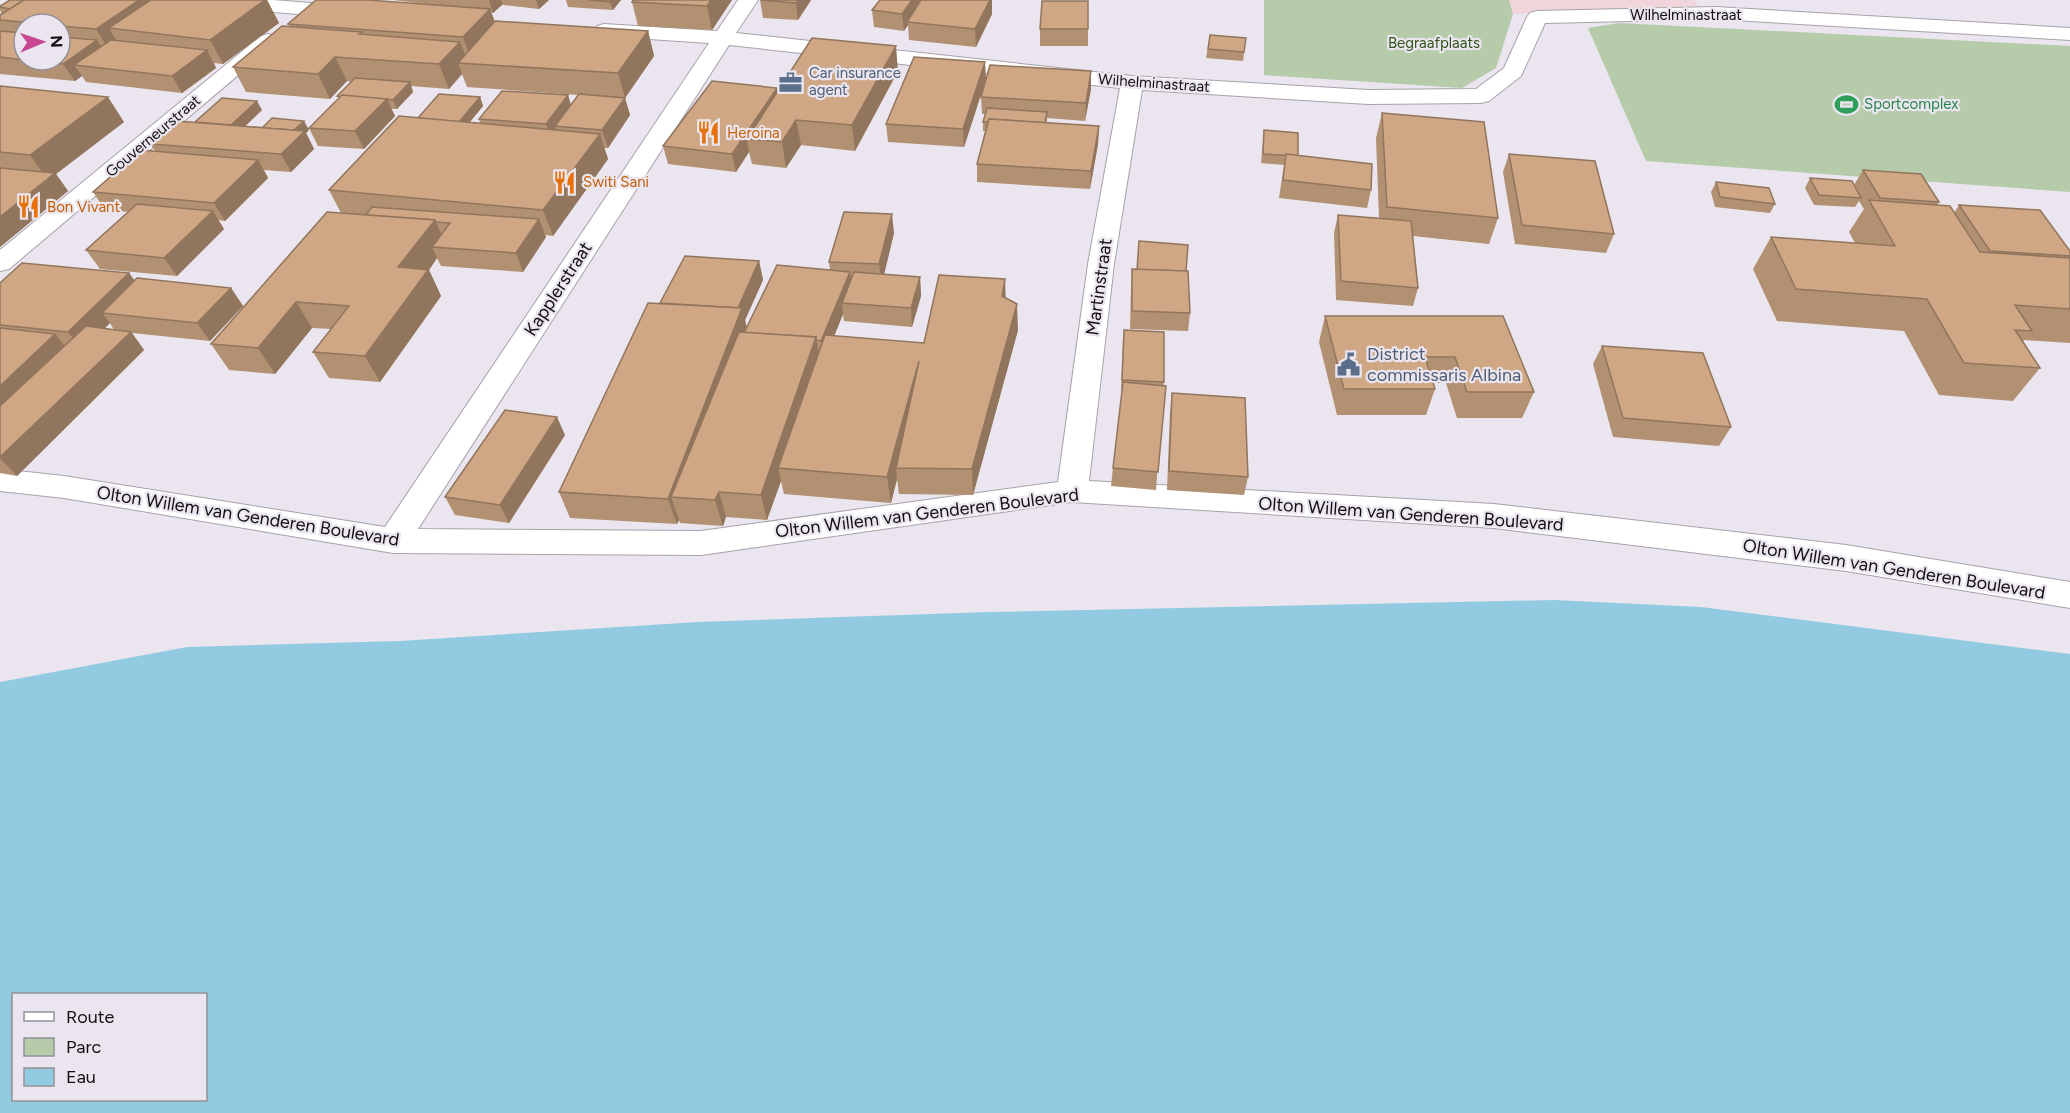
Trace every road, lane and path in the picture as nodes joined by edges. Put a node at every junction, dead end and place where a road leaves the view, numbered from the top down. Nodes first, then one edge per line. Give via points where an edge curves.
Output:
1 (198, 0) edge
2 (748, 0) edge
3 (1712, 7) edge
4 (306, 9) junction
5 (365, 13) edge
6 (580, 28) edge
7 (2070, 34) edge
8 (722, 38) junction
9 (1132, 83) junction
10 (0, 263) edge
11 (0, 480) edge
12 (1072, 491) junction
13 (393, 541) junction
14 (2070, 595) edge

1 - 4 street
2 - 8 street, Kapplerstraat
3 - 7 street, Wilhelminastraat
3 - 9 street, Wilhelminastraat via 1537,17 1513,71 1481,96 1368,97
4 - 5 street
4 - 10 street, Gouverneurstraat
6 - 8 street, Wilhelminastraat
8 - 9 street, Wilhelminastraat
8 - 13 street, Kapplerstraat
9 - 12 street, Martinstraat via 1101,264
11 - 13 street, Olton Willem van Genderen Boulevard
12 - 13 street, Olton Willem van Genderen Boulevard via 701,543
12 - 14 street, Olton Willem van Genderen Boulevard via 1494,516 1846,558

